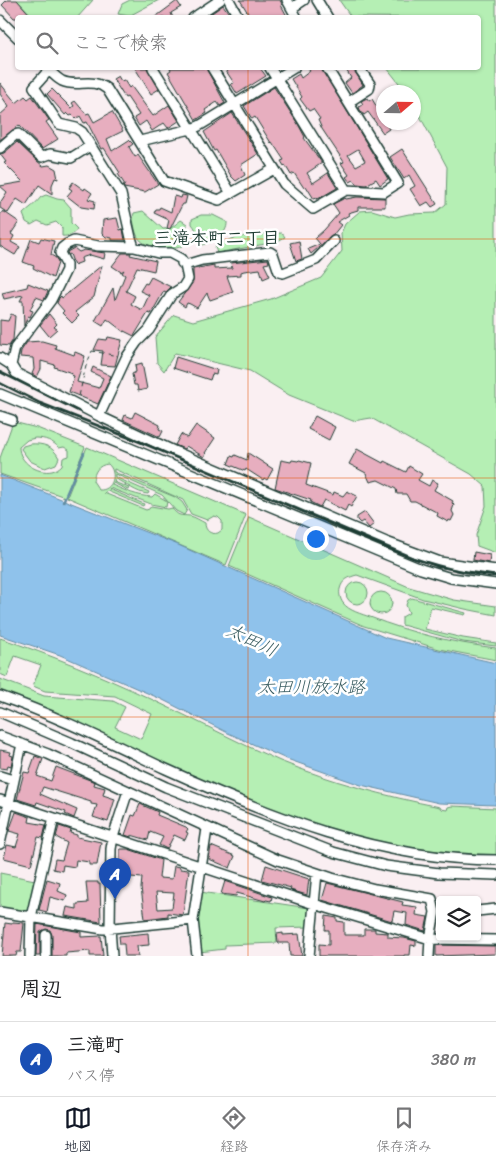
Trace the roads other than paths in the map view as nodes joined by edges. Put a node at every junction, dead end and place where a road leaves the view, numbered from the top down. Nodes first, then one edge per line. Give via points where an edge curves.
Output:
1 (220, 0) edge
2 (229, 0) edge
3 (304, 0) edge
4 (317, 0) edge
5 (289, 4) edge
6 (198, 15) edge
7 (237, 15) edge
8 (295, 15) edge
9 (326, 15) edge
10 (0, 20) edge
11 (15, 35) edge
12 (47, 70) edge
13 (49, 70) edge
14 (154, 70) edge
15 (213, 70) edge
16 (271, 70) edge
17 (290, 70) edge
18 (328, 70) edge
19 (360, 70) edge
20 (276, 78) junction
21 (349, 102) junction
22 (234, 104) junction
23 (191, 129) junction
24 (140, 141) junction
25 (90, 146) junction
26 (0, 148) edge
27 (274, 169) junction
28 (346, 190) junction
29 (231, 193) junction
30 (334, 241) dead end
31 (137, 251) junction
32 (185, 265) junction
33 (0, 358) edge
34 (11, 365) junction
35 (0, 394) edge
36 (1, 416) edge
37 (99, 416) junction
38 (12, 420) dead end
39 (496, 570) edge
40 (496, 584) edge
41 (0, 696) edge
42 (0, 712) edge
43 (0, 736) edge
44 (22, 744) junction
45 (0, 776) edge
46 (14, 780) junction
47 (128, 791) junction
48 (4, 802) edge
49 (54, 818) junction
50 (207, 829) junction
51 (113, 837) junction
52 (0, 844) edge
53 (496, 860) edge
54 (201, 866) junction
55 (317, 873) junction
56 (496, 875) edge
57 (314, 904) junction
58 (436, 909) edge
59 (496, 909) edge
60 (481, 911) edge
61 (0, 912) edge
62 (436, 916) edge
63 (31, 917) junction
64 (193, 920) junction
65 (110, 928) junction
66 (46, 935) dead end
67 (430, 939) junction
68 (496, 940) edge
69 (30, 956) edge
70 (46, 956) edge
71 (112, 956) edge
72 (197, 956) edge
73 (309, 956) edge
74 (429, 956) edge

1 - 6 street
2 - 7 street
3 - 5 street
4 - 9 street
5 - 8 street
10 - 11 street
12 - 25 street via 34,87 59,124 82,132
13 - 24 street via 70,83 101,84
14 - 23 street
15 - 22 street
16 - 20 street
17 - 20 street
18 - 21 street
19 - 21 street via 370,89
20 - 22 street
20 - 28 street
21 - 28 street via 398,183 384,192
22 - 23 street
22 - 27 street
23 - 24 street
23 - 29 street
24 - 29 street via 164,181 219,200
25 - 26 street via 72,158 50,154 42,156 18,134
25 - 31 street via 121,194 130,238
27 - 28 street via 284,184 313,209
27 - 29 street
30 - 32 street via 316,260 283,272 279,272 270,252
31 - 32 street via 170,254
31 - 34 street via 74,241 62,248 60,253 66,270 51,300 15,348
32 - 37 street via 188,279 172,294 126,358
33 - 34 street
34 - 37 street via 16,373
35 - 40 street via 412,566 451,578
36 - 38 street
37 - 39 street via 386,542 440,562
41 - 53 street via 214,790 311,828 398,851
42 - 56 street via 166,787 333,852 386,866 439,873
43 - 44 street
44 - 46 street
44 - 47 street
45 - 46 street
46 - 48 street
47 - 50 street
47 - 51 street
48 - 49 street
48 - 52 street
49 - 51 street
49 - 63 street
50 - 54 street
50 - 55 street
51 - 54 street
51 - 65 street
54 - 57 street
54 - 64 street
55 - 57 street
55 - 58 street via 432,899
57 - 67 street
57 - 73 street
59 - 60 street
61 - 63 street
62 - 67 street
63 - 65 street
63 - 69 street
64 - 65 street
64 - 72 street
65 - 71 street
66 - 70 street
67 - 68 street
67 - 74 street

